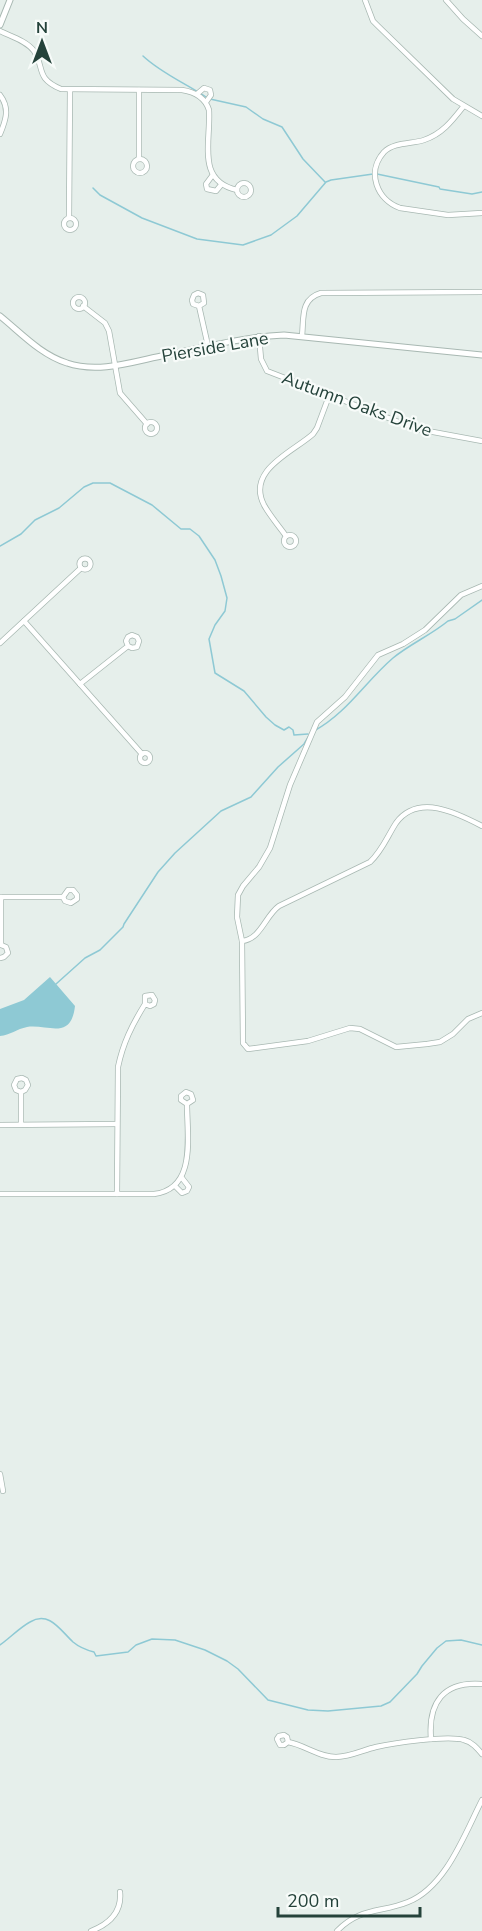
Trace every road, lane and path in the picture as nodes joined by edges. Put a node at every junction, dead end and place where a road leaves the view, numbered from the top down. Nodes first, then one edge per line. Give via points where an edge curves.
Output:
1 (10, 0) edge
2 (365, 0) edge
3 (446, 0) edge
4 (0, 25) edge
5 (0, 31) edge
6 (482, 36) edge
7 (70, 90) junction
8 (139, 90) junction
9 (196, 94) junction
10 (0, 95) edge
11 (206, 102) junction
12 (463, 106) junction
13 (482, 116) edge
14 (0, 134) edge
15 (139, 159) dead end
16 (212, 176) junction
17 (221, 185) junction
18 (237, 190) dead end
19 (482, 213) edge
20 (69, 218) dead end
21 (482, 291) edge
22 (83, 306) dead end
23 (199, 306) dead end
24 (0, 316) edge
25 (259, 336) junction
26 (302, 336) junction
27 (208, 346) junction
28 (482, 355) edge
29 (115, 366) junction
30 (329, 396) junction
31 (147, 424) dead end
32 (482, 441) edge
33 (286, 536) dead end
34 (81, 568) dead end
35 (482, 586) edge
36 (24, 621) junction
37 (0, 643) edge
38 (128, 646) dead end
39 (80, 684) junction
40 (142, 754) dead end
41 (482, 826) edge
42 (1, 897) edge
43 (63, 897) dead end
44 (242, 941) junction
45 (0, 945) edge
46 (0, 958) edge
47 (145, 1004) dead end
48 (482, 1013) edge
49 (21, 1092) dead end
50 (187, 1104) dead end
51 (21, 1124) junction
52 (117, 1124) junction
53 (0, 1125) edge
54 (182, 1178) junction
55 (175, 1186) junction
56 (0, 1194) edge
57 (117, 1194) junction
58 (0, 1474) edge
59 (3, 1491) dead end
60 (482, 1684) edge
61 (430, 1739) junction
62 (288, 1742) dead end
63 (482, 1754) edge
64 (482, 1800) edge
65 (120, 1892) dead end
66 (92, 1931) edge
67 (337, 1931) edge

1 - 4 street
2 - 12 street via 373,21
3 - 6 street
5 - 7 street via 32,48 39,69 50,83
7 - 8 street
7 - 20 street
8 - 9 street via 182,90
8 - 15 street
9 - 11 street
9 - 11 street via 204,88 210,90
10 - 14 street via 7,113
11 - 16 street
12 - 13 street
12 - 19 street via 444,130 426,140 384,152 375,179 382,198 400,208 448,215
16 - 17 street
16 - 17 street via 207,189 216,191
17 - 18 street
21 - 26 street via 321,293 306,302
22 - 29 street via 105,323
23 - 27 street
24 - 29 street, Pierside Lane via 37,347 65,363 90,368
25 - 26 street, Pierside Lane
25 - 27 street, Pierside Lane
25 - 30 street, Autumn Oaks Drive via 261,359 267,371
26 - 28 street, Pierside Lane
27 - 29 street, Pierside Lane
29 - 31 street via 120,393
30 - 32 street, Autumn Oaks Drive via 417,429
30 - 33 street via 313,434 272,465 262,479 263,504
34 - 36 street
35 - 44 street via 461,595 403,644 378,655 317,722 270,848 238,895
36 - 37 street
36 - 39 street
38 - 39 street
39 - 40 street
41 - 44 street via 447,809 427,807 412,811 400,819 370,862 279,906 255,936
42 - 43 street
42 - 45 street
44 - 48 street via 243,1043 252,1050 355,1028 396,1047 440,1042 468,1019
45 - 46 street via 8,953
47 - 52 street via 120,1056
49 - 51 street
50 - 54 street via 187,1159
51 - 52 street
51 - 53 street
52 - 57 street
54 - 55 street
54 - 55 street via 188,1191 182,1193
55 - 57 street via 160,1193
56 - 57 street
58 - 59 street
60 - 61 street via 460,1685 445,1692 432,1712
61 - 62 street via 334,1757
61 - 63 street via 464,1740
64 - 67 street via 446,1869 429,1889 406,1904 357,1915
65 - 66 street via 121,1900 110,1921

